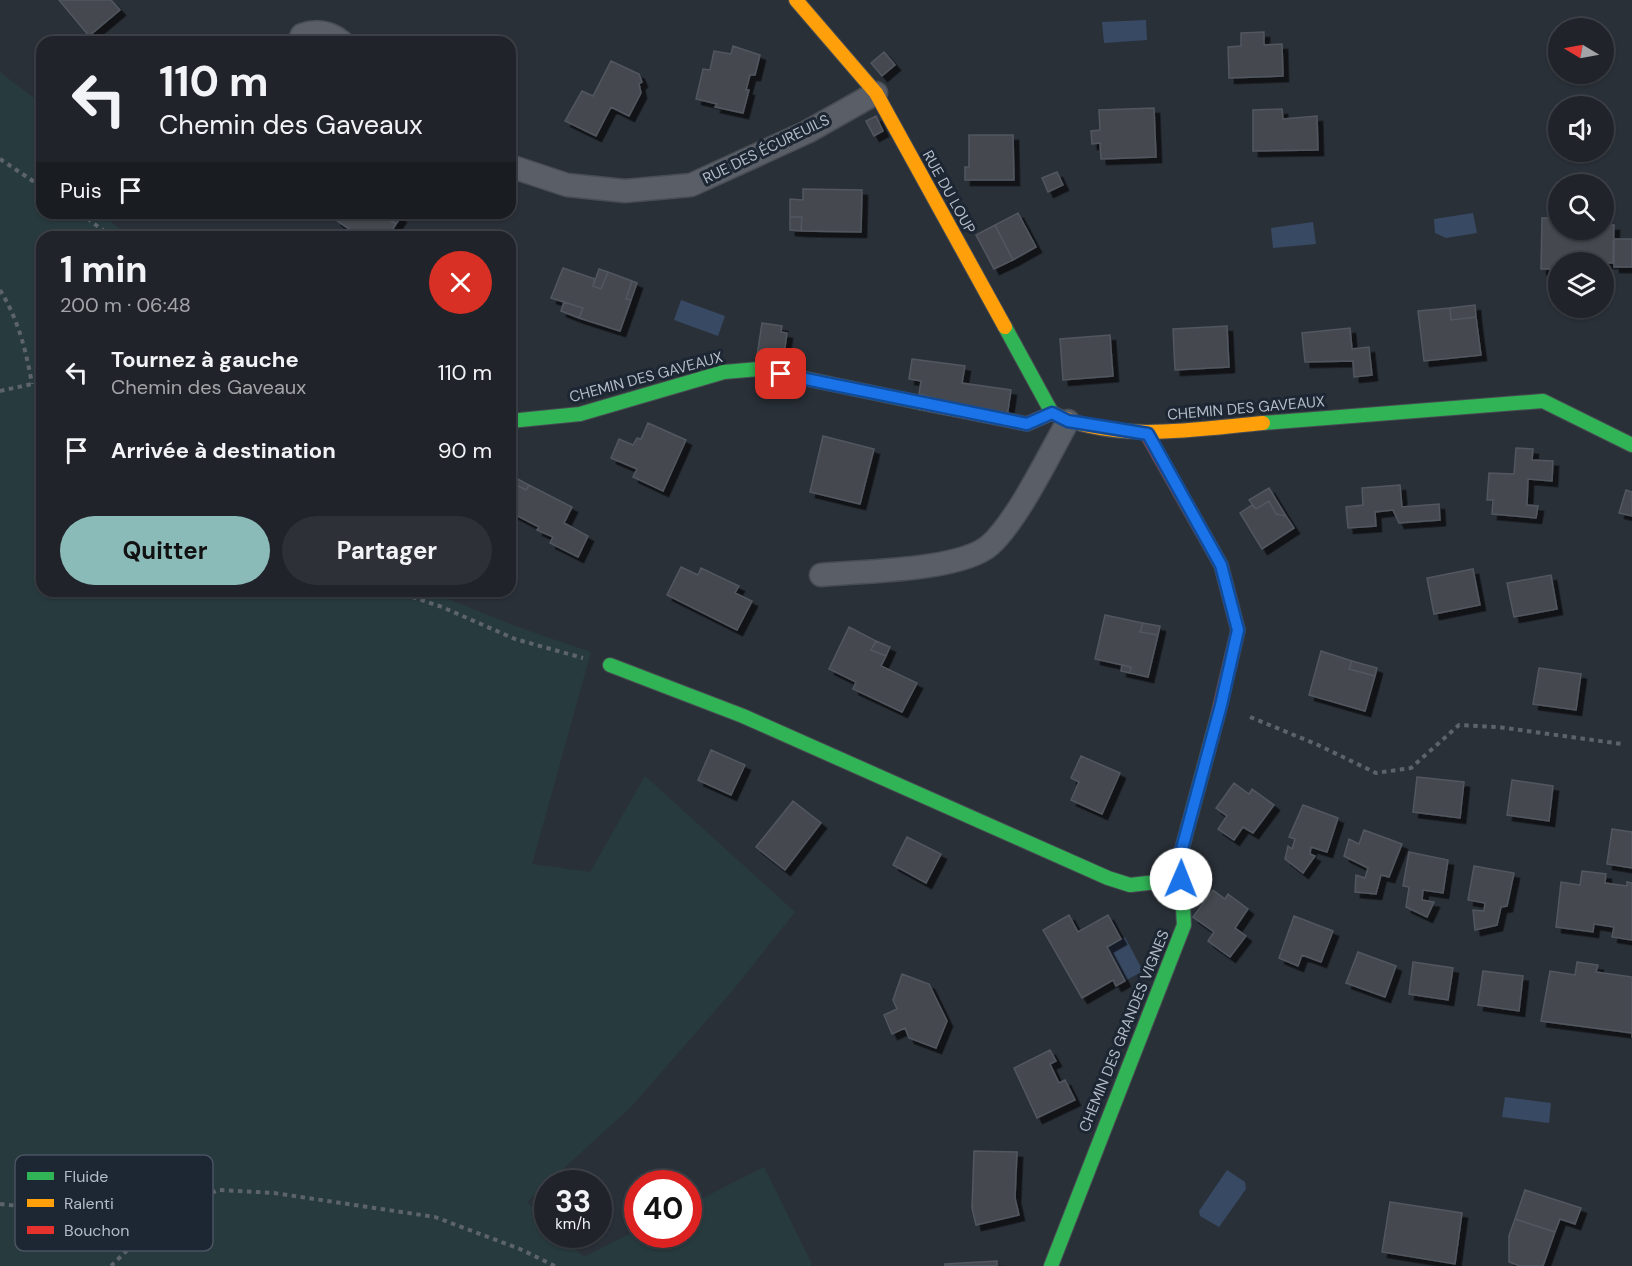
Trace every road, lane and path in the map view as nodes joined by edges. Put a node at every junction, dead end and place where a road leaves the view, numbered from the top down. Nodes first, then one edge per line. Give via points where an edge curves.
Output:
1 (796, 0) edge
2 (302, 36) edge
3 (335, 36) edge
4 (876, 93) junction
5 (0, 159) edge
6 (516, 168) edge
7 (36, 183) edge
8 (88, 219) edge
9 (104, 231) edge
10 (0, 290) edge
11 (32, 384) junction
12 (36, 385) edge
13 (0, 392) edge
14 (1060, 417) junction
15 (516, 420) edge
16 (1148, 434) junction
17 (1632, 446) edge
18 (821, 575) dead end
19 (413, 597) edge
20 (610, 665) joint
21 (1221, 705) junction
22 (1622, 744) dead end
23 (1180, 856) junction
24 (213, 1192) edge
25 (0, 1204) edge
26 (15, 1206) edge
27 (128, 1251) edge
28 (111, 1266) edge
29 (555, 1266) edge
30 (1051, 1266) edge

1 - 4 street, RUE DU LOUP
2 - 3 street via 313,31
4 - 6 street, RUE DES ÉCUREUILS via 807,132 691,185 625,191 567,185
4 - 14 street, RUE DU LOUP
5 - 7 path
8 - 9 path
10 - 11 path via 13,311
11 - 12 path
11 - 13 path
14 - 15 street, CHEMIN DES GAVEAUX via 1027,424 759,369 724,372 580,414
14 - 16 street, CHEMIN DES GAVEAUX
14 - 18 street via 1012,518 989,546 956,562
16 - 17 street, CHEMIN DES GAVEAUX via 1544,401
16 - 21 street, CHEMIN DES GRANDES VIGNES via 1221,565 1238,630
19 - 20 path via 515,639
20 - 23 street via 743,716 1108,878 1130,885 1157,882
21 - 22 path via 1376,773 1411,768 1459,725
21 - 23 street, CHEMIN DES GRANDES VIGNES
23 - 30 street, CHEMIN DES GRANDES VIGNES via 1184,926
24 - 29 path via 274,1193 435,1218
25 - 26 path
27 - 28 path

